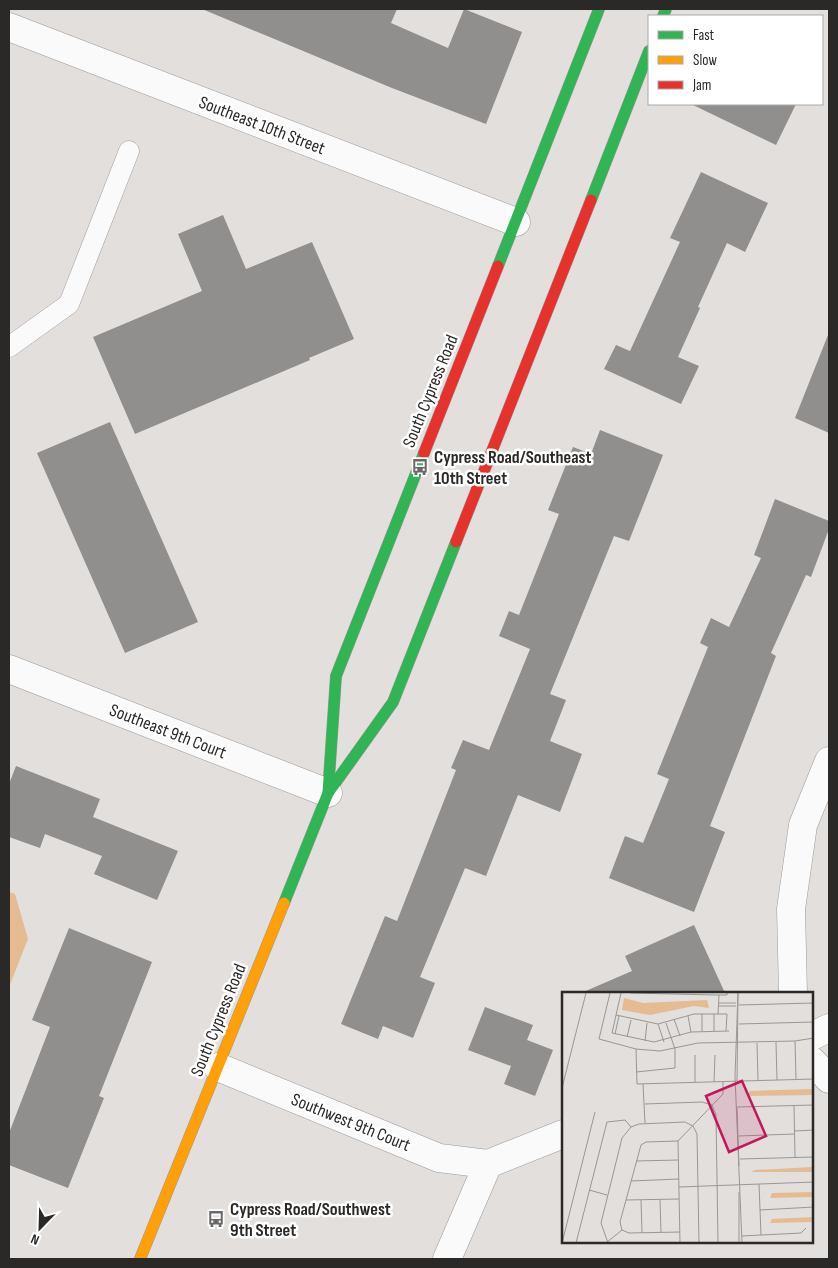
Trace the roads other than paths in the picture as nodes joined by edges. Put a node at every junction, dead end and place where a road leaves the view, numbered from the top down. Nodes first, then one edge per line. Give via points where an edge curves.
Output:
1 (599, 9) edge
2 (9, 28) edge
3 (648, 54) edge
4 (129, 151) dead end
5 (516, 222) junction
6 (9, 347) edge
7 (9, 669) edge
8 (829, 760) edge
9 (328, 793) junction
10 (794, 992) edge
11 (829, 1028) edge
12 (813, 1036) edge
13 (813, 1062) edge
14 (218, 1067) junction
15 (829, 1080) edge
16 (562, 1134) edge
17 (488, 1164) junction
18 (140, 1259) edge
19 (447, 1259) edge

1 - 5 street, South Cypress Road
2 - 5 street, Southeast 10th Street
3 - 9 street, South Cypress Road via 392,702
4 - 6 lane via 69,304
5 - 9 street, South Cypress Road via 336,676
7 - 9 street, Southeast 9th Court
8 - 10 street via 803,825 792,909
9 - 14 street, South Cypress Road
11 - 12 street
13 - 15 street
14 - 17 street, Southwest 9th Court via 439,1158
14 - 18 street, South Cypress Road
16 - 17 street
17 - 19 street

